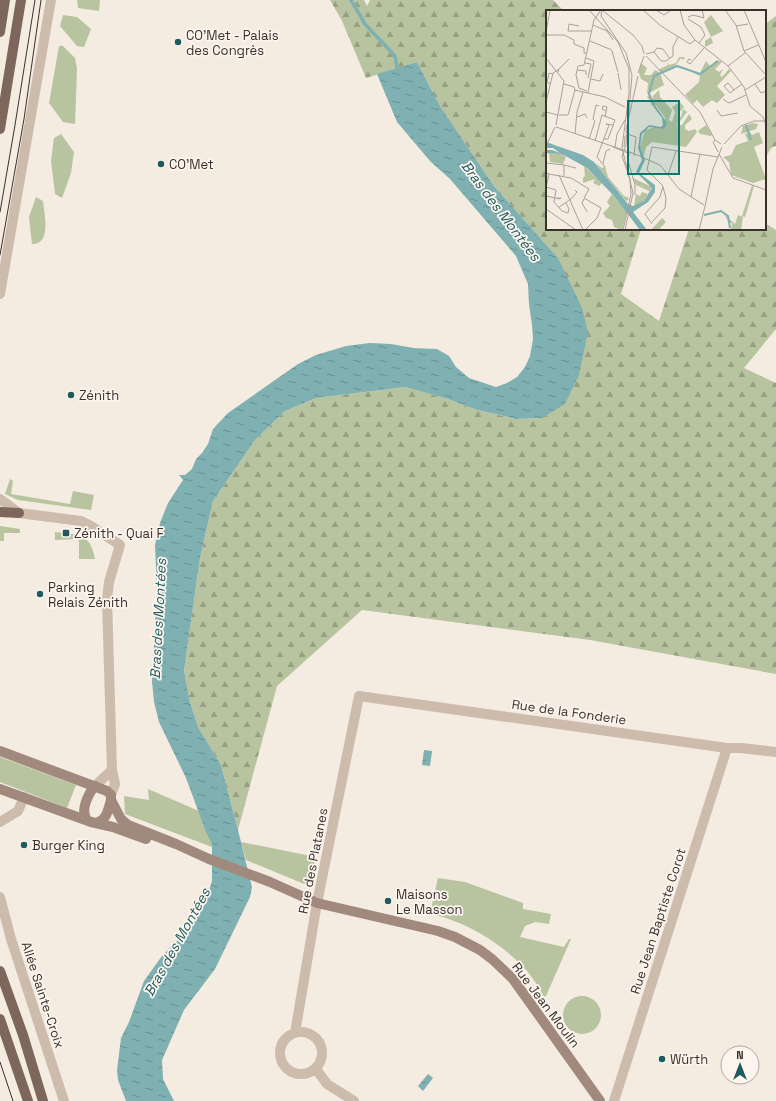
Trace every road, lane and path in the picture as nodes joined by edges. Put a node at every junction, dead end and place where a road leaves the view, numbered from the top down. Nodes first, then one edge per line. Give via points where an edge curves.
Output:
1 (2, 0) edge
2 (5, 0) edge
3 (21, 0) edge
4 (51, 0) edge
5 (0, 19) edge
6 (0, 32) edge
7 (0, 129) edge
8 (0, 294) edge
9 (0, 499) edge
10 (0, 512) edge
11 (19, 514) junction
12 (359, 696) joint
13 (727, 748) junction
14 (0, 750) edge
15 (776, 752) edge
16 (112, 770) junction
17 (95, 786) junction
18 (0, 789) edge
19 (24, 797) junction
20 (111, 798) junction
21 (0, 822) edge
22 (91, 822) junction
23 (205, 857) junction
24 (0, 897) edge
25 (317, 903) junction
26 (0, 971) edge
27 (0, 1019) edge
28 (295, 1033) junction
29 (316, 1069) junction
30 (28, 1101) edge
31 (43, 1101) edge
32 (64, 1101) edge
33 (354, 1101) edge
34 (600, 1101) edge
35 (614, 1101) edge

1 - 5 main road
2 - 6 main road
3 - 7 main road
4 - 8 street
9 - 11 street
10 - 11 main road
11 - 16 street via 81,521 120,545 109,582 107,599
12 - 13 street, Rue de la Fonderie
12 - 25 street, Rue des Platanes
13 - 15 street, Rue de la Fonderie
13 - 35 street, Rue Jean Baptiste Corot
14 - 17 street
16 - 17 street
16 - 20 street via 115,784
17 - 20 street via 107,791
17 - 22 street via 83,813
18 - 19 street
19 - 21 street via 18,811
19 - 22 street
20 - 22 street via 104,819 100,822
20 - 23 street via 121,819 128,825
22 - 23 street via 113,827 172,849
23 - 25 street, Rue Jean Moulin
24 - 32 street, Allée Sainte-Croix via 11,939
25 - 28 street, Rue des Platanes
25 - 34 street, Rue Jean Moulin via 438,931 486,954 513,979
26 - 31 main road
27 - 30 main road
28 - 29 street via 310,1034 321,1046 322,1053
28 - 29 street via 282,1044 281,1060 286,1068 296,1074
29 - 33 street via 327,1084

